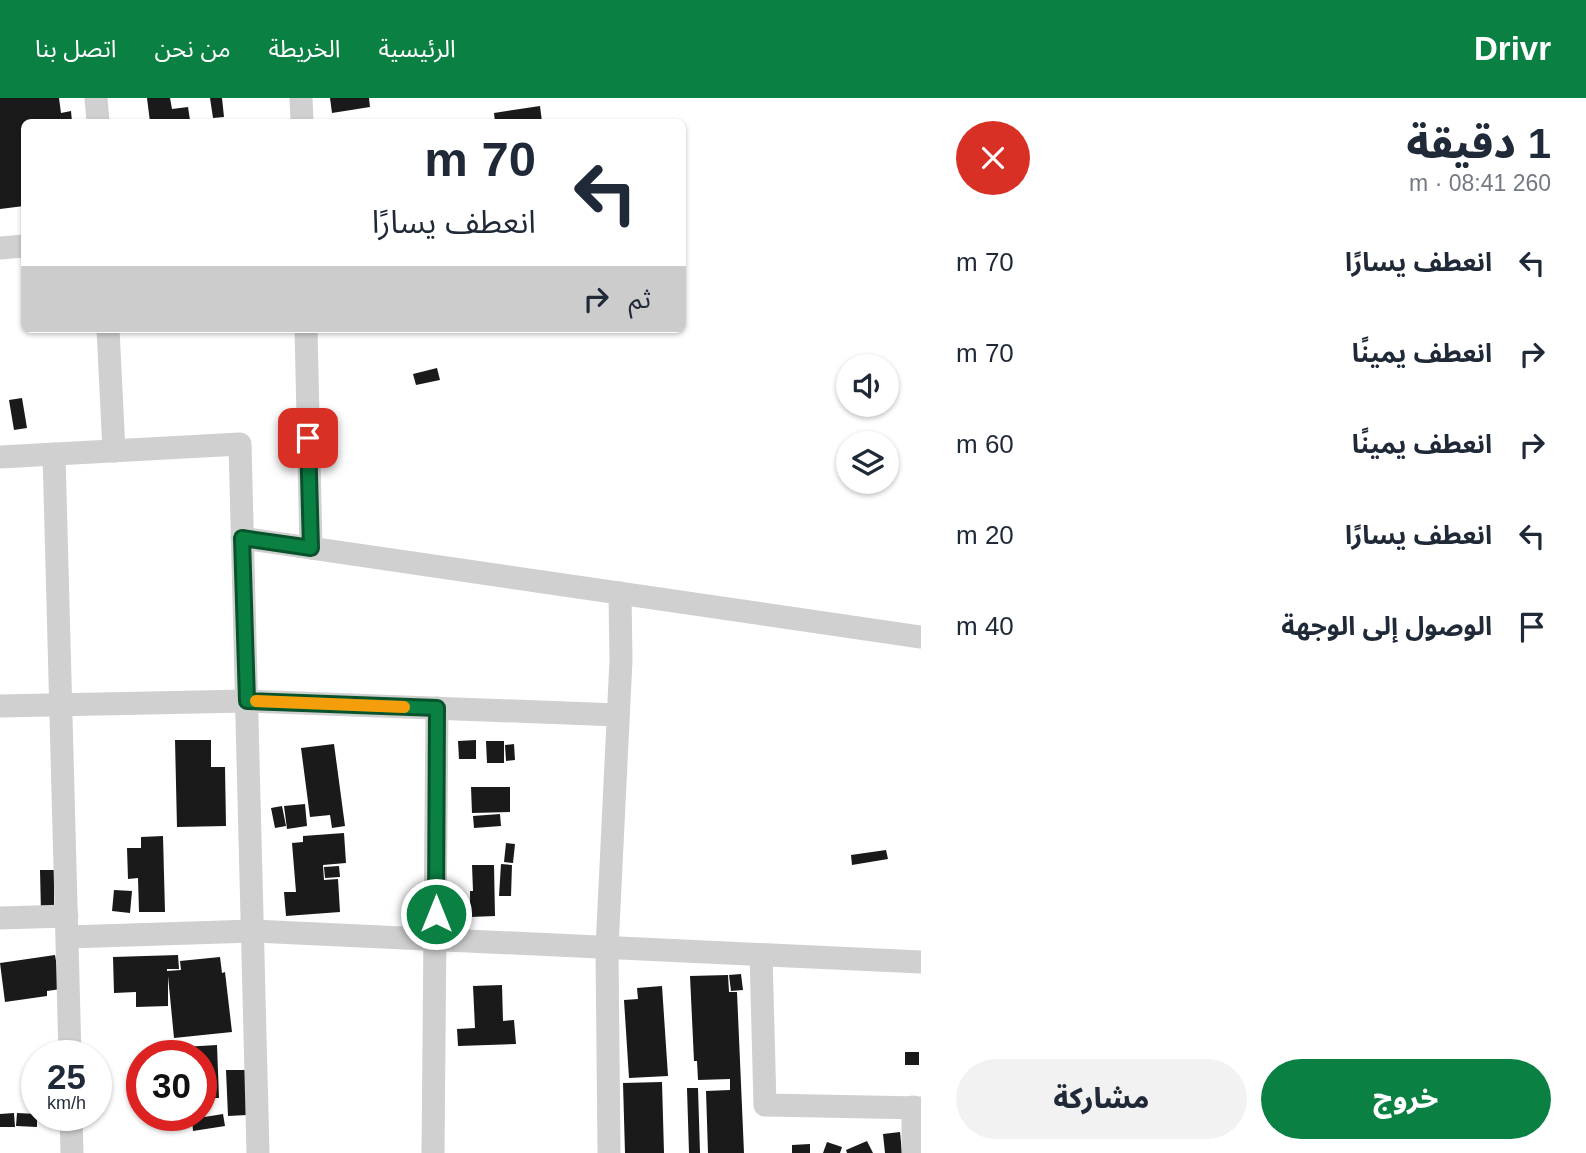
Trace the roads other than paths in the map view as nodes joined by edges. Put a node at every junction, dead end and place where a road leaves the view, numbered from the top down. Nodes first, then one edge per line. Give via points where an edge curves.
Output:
1 (96, 98) edge
2 (302, 98) edge
3 (97, 119) edge
4 (302, 119) edge
5 (21, 246) edge
6 (0, 248) edge
7 (108, 333) edge
8 (306, 333) edge
9 (114, 451) junction
10 (54, 454) junction
11 (0, 457) edge
12 (242, 538) junction
13 (311, 548) junction
14 (620, 593) junction
15 (921, 636) edge
16 (247, 701) junction
17 (62, 705) junction
18 (0, 706) edge
19 (437, 708) junction
20 (618, 715) junction
21 (0, 918) edge
22 (68, 926) junction
23 (253, 931) junction
24 (436, 940) junction
25 (607, 948) junction
26 (761, 955) junction
27 (921, 962) edge
28 (70, 1040) edge
29 (917, 1107) edge
30 (71, 1131) edge
31 (72, 1153) edge
32 (258, 1153) edge
33 (433, 1153) edge
34 (609, 1153) edge
35 (913, 1153) edge

1 - 3 street
2 - 4 street
5 - 6 street
7 - 9 street
8 - 13 street
9 - 10 street
9 - 12 street via 240,444
10 - 11 street
10 - 17 street
12 - 13 street
12 - 16 street
13 - 14 street
14 - 15 street
14 - 20 street
16 - 17 street
16 - 19 street
16 - 23 street
17 - 18 street
17 - 22 street
19 - 20 street
19 - 24 street
20 - 25 street
21 - 22 street
22 - 23 street
22 - 28 street
23 - 24 street
23 - 32 street
24 - 25 street
24 - 33 street
25 - 26 street
25 - 34 street
26 - 27 street
26 - 29 street via 765,1105
29 - 35 street
30 - 31 street

